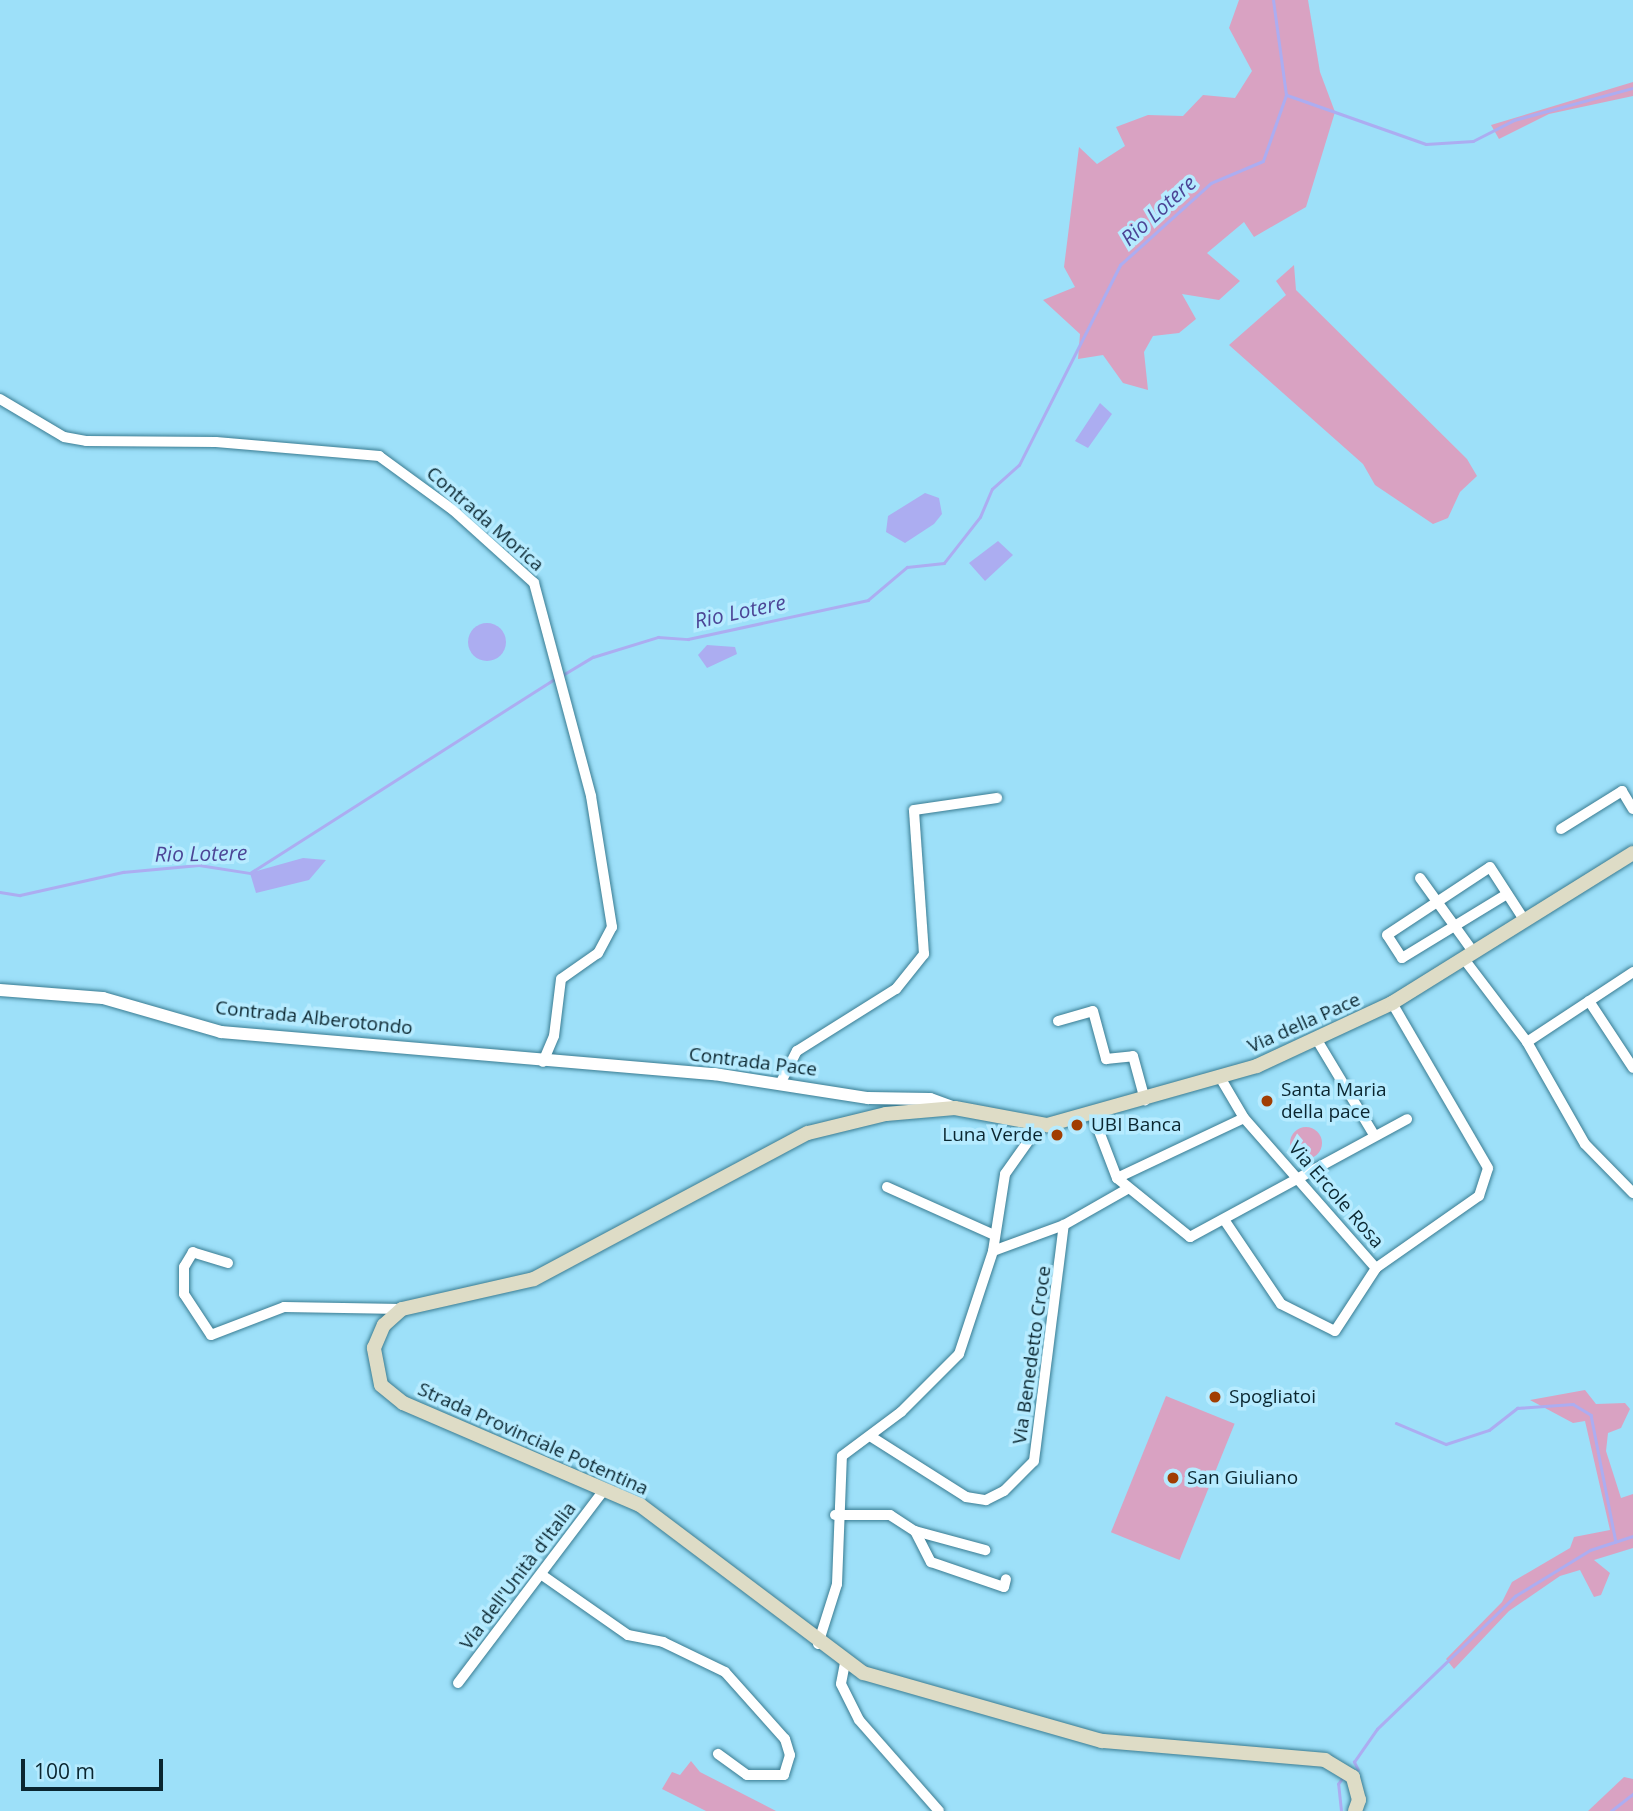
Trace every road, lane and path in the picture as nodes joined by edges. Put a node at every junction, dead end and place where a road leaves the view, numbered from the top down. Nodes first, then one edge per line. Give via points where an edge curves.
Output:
1 (0, 400) edge
2 (997, 798) dead end
3 (1633, 808) edge
4 (1561, 829) dead end
5 (1631, 857) edge
6 (1420, 878) dead end
7 (1507, 894) junction
8 (1438, 901) junction
9 (1525, 920) junction
10 (1455, 926) junction
11 (1466, 953) junction
12 (1633, 972) edge
13 (0, 990) edge
14 (1589, 1000) junction
15 (1392, 1003) junction
16 (1058, 1021) dead end
17 (1317, 1040) junction
18 (1527, 1042) junction
19 (543, 1062) junction
20 (1633, 1069) edge
21 (1221, 1079) junction
22 (781, 1082) junction
23 (1145, 1100) junction
24 (955, 1108) junction
25 (1092, 1113) junction
26 (1244, 1118) junction
27 (1407, 1119) dead end
28 (1039, 1126) junction
29 (1374, 1135) junction
30 (1117, 1178) junction
31 (1296, 1178) junction
32 (887, 1187) dead end
33 (1127, 1189) junction
34 (1633, 1193) edge
35 (1225, 1221) junction
36 (1064, 1225) junction
37 (992, 1234) junction
38 (993, 1251) junction
39 (228, 1263) dead end
40 (1376, 1268) junction
41 (402, 1309) junction
42 (870, 1436) junction
43 (604, 1490) junction
44 (835, 1515) junction
45 (915, 1531) junction
46 (985, 1550) dead end
47 (542, 1575) junction
48 (1006, 1579) dead end
49 (818, 1644) junction
50 (845, 1663) junction
51 (458, 1683) dead end
52 (718, 1754) dead end
53 (939, 1811) edge
54 (1354, 1811) edge

1 - 19 street, Contrada Morica via 64,437 86,441 216,442 379,456 453,510 534,583 591,796 612,927 598,953 561,979 554,1037
2 - 22 street via 915,810 924,954 896,989 797,1051
3 - 4 street via 1622,791
5 - 9 main road, Via della Pace
6 - 8 street
7 - 8 street via 1490,867
7 - 9 street
7 - 10 street
8 - 10 street
8 - 10 street via 1387,935 1402,958
9 - 11 main road, Via della Pace
10 - 11 street
11 - 15 main road, Via della Pace
11 - 18 street
12 - 14 street
13 - 19 street, Contrada Alberotondo via 103,998 221,1032
14 - 18 street
14 - 20 street
15 - 17 main road, Via della Pace
15 - 40 street via 1488,1176 1468,1206
16 - 23 street via 1093,1011 1106,1059 1133,1056
17 - 21 main road, Via della Pace
17 - 29 street
18 - 34 street via 1585,1144
19 - 22 street, Contrada Pace
21 - 23 main road, Via della Pace
21 - 26 street, Via Ercole Rosa
22 - 24 street, Contrada Pace via 868,1098 930,1099
23 - 25 main road, Via della Pace
24 - 28 main road, Via della Pace
24 - 41 main road via 886,1114 808,1133 545,1275
25 - 28 main road, Via della Pace
25 - 30 street
26 - 30 street
26 - 31 street, Via Ercole Rosa
27 - 29 street
28 - 37 street via 1007,1168
29 - 31 street
30 - 33 street
31 - 35 street
31 - 40 street, Via Ercole Rosa
32 - 37 street
33 - 35 street via 1190,1237
33 - 36 street
35 - 40 street via 1282,1304 1329,1331 1339,1329
36 - 38 street
36 - 42 street, Via Benedetto Croce via 1036,1447 1027,1469 986,1500 966,1497
37 - 38 street
38 - 42 street via 953,1364
39 - 41 street via 193,1252 184,1267 184,1294 211,1335 284,1307
41 - 43 main road, Strada Provinciale Potentina via 384,1325 374,1348 386,1392
42 - 44 street via 842,1456
43 - 47 street, Via dell'Unità d'Italia
43 - 49 main road, Strada Provinciale Potentina via 665,1520
44 - 45 street via 890,1515
44 - 49 street via 838,1584
45 - 46 street
45 - 48 street via 931,1562 1004,1587
47 - 51 street, Via dell'Unità d'Italia
47 - 52 street via 628,1635 663,1642 725,1672 785,1739 790,1755 784,1775 747,1775
49 - 50 main road, Strada Provinciale Potentina
50 - 53 street via 841,1684 859,1720
50 - 54 main road, Strada Provinciale Potentina via 890,1684 1102,1741 1325,1760 1353,1777 1359,1800

